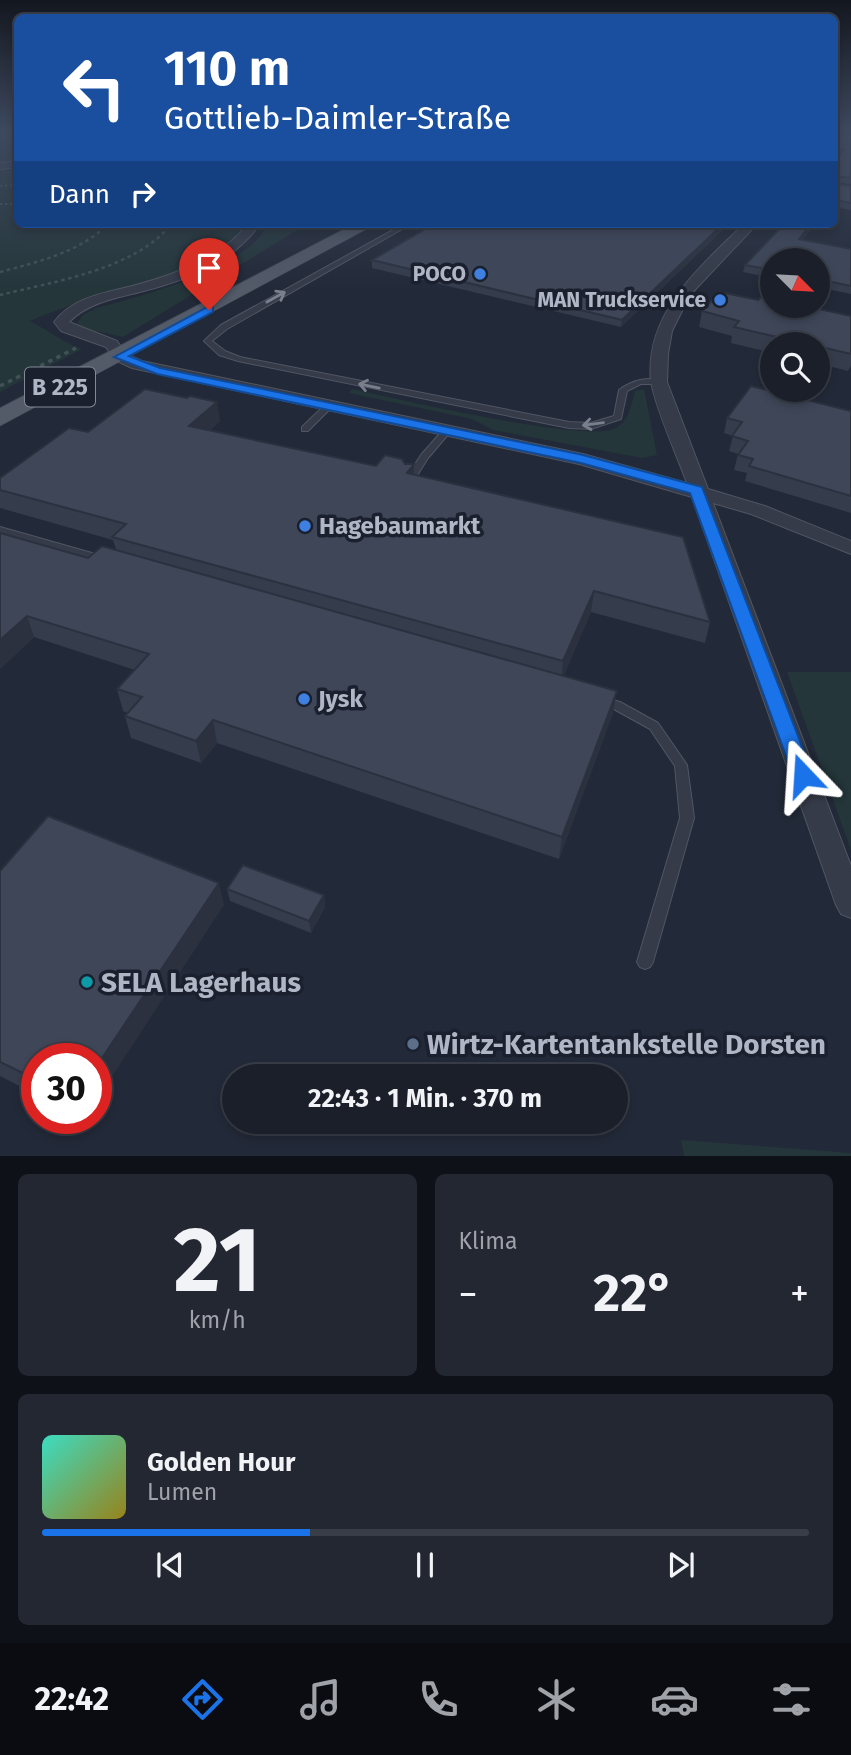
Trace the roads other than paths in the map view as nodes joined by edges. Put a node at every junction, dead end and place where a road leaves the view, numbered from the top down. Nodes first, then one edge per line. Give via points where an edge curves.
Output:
1 (251, 228) edge
2 (360, 228) edge
3 (401, 228) edge
4 (747, 228) edge
5 (120, 357) junction
6 (659, 382) junction
7 (330, 405) junction
8 (0, 418) edge
9 (305, 429) dead end
10 (447, 431) junction
11 (410, 480) edge
12 (696, 490) junction
13 (0, 530) edge
14 (851, 548) edge
15 (109, 561) edge
16 (591, 698) edge
17 (851, 905) edge
18 (645, 962) dead end

1 - 5 street via 201,264 152,285 86,303 61,321 66,328 112,344
2 - 5 main road, B 225
6 -> 3 lane via 640,382 623,390 618,416 591,426 569,425 238,359 222,354 208,341 224,327
4 - 6 street via 675,308 662,335
5 - 7 street via 157,371
5 - 8 main road, B 225
6 - 12 street
7 - 9 lane
7 - 10 street
10 - 11 lane
10 - 12 street via 583,459
12 - 14 street
12 - 17 street
13 - 15 lane
16 - 18 lane via 617,705 654,726 681,765 687,818

